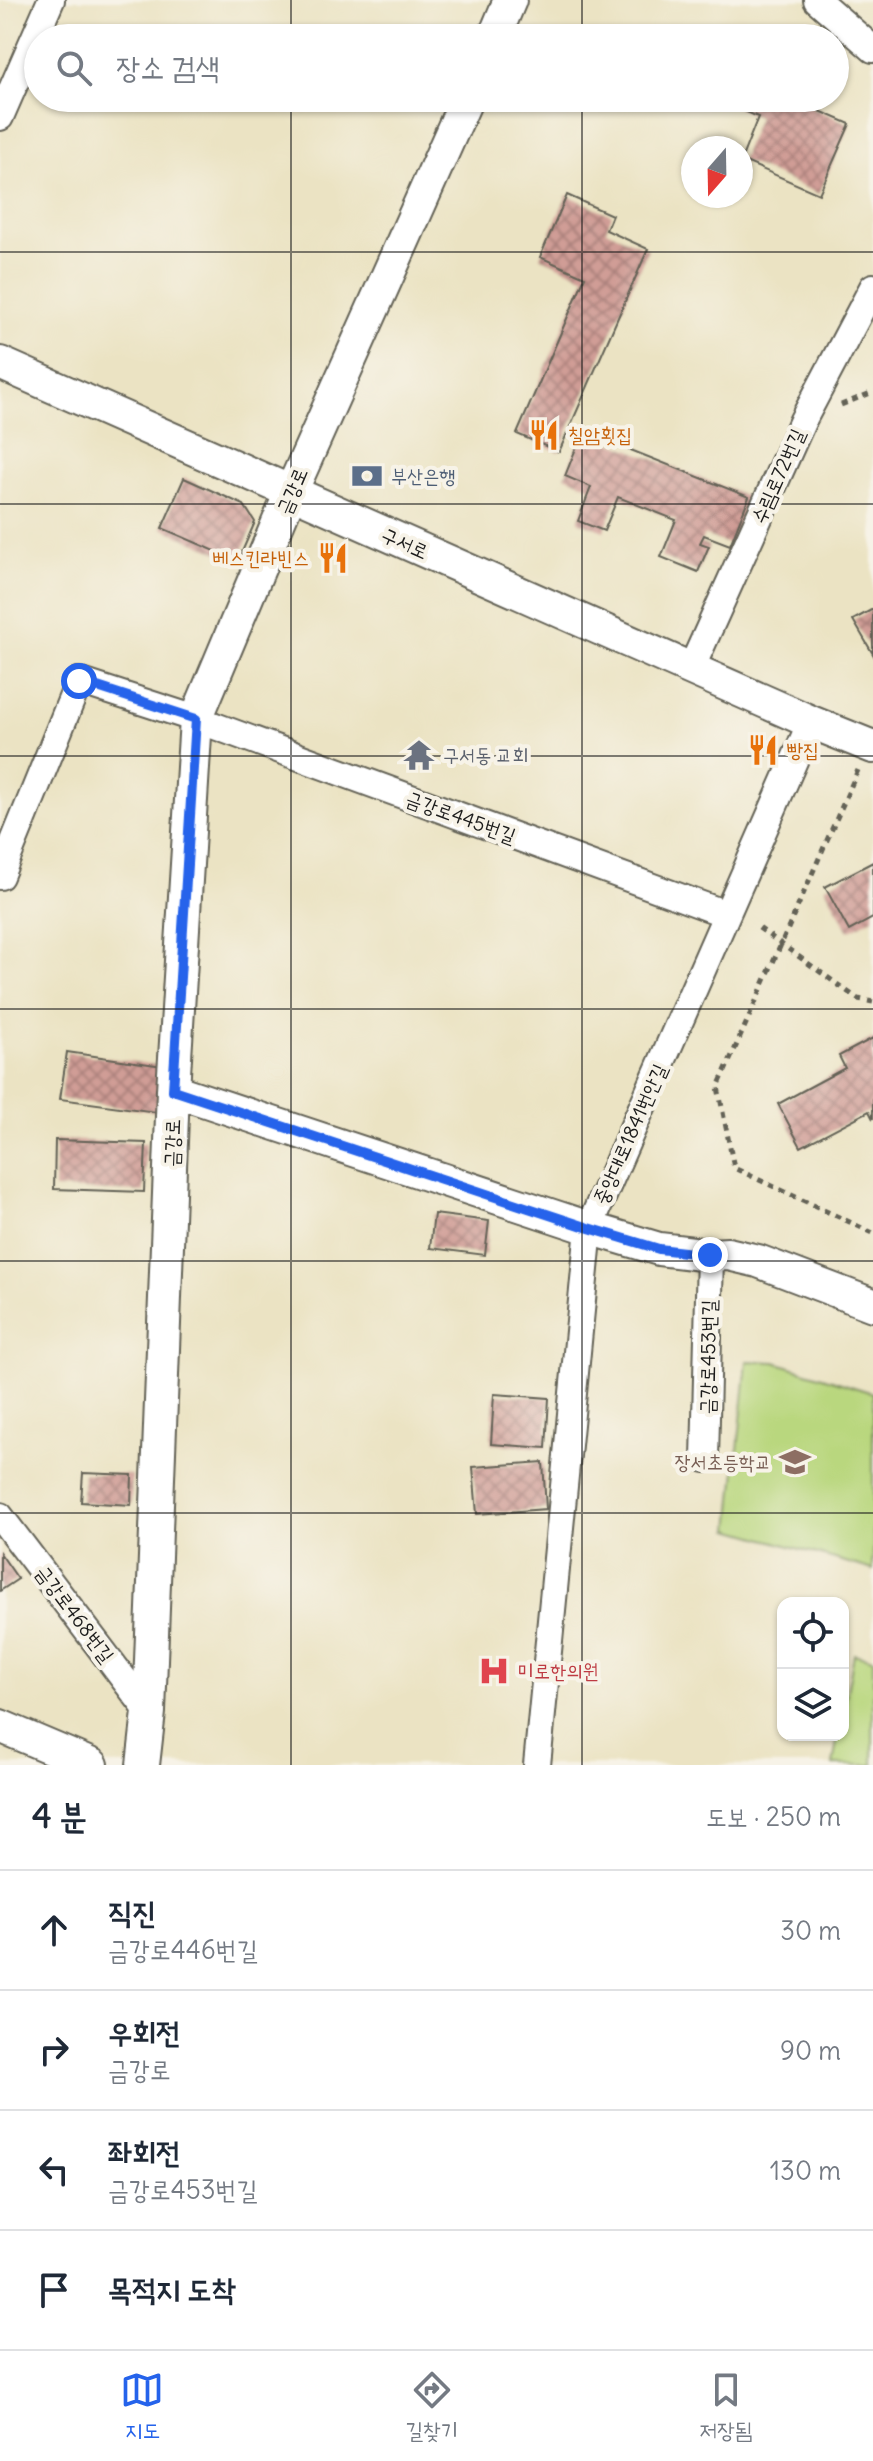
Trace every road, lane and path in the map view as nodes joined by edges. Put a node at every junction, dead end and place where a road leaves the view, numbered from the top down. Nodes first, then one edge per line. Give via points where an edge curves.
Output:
1 (51, 0) edge
2 (510, 0) edge
3 (817, 0) edge
4 (41, 24) edge
5 (500, 24) edge
6 (844, 24) edge
7 (849, 28) edge
8 (873, 49) edge
9 (24, 62) edge
10 (461, 112) edge
11 (0, 117) edge
12 (873, 287) edge
13 (0, 363) edge
14 (291, 492) junction
15 (691, 669) junction
16 (196, 719) junction
17 (811, 722) junction
18 (871, 746) edge
19 (0, 876) edge
20 (726, 914) junction
21 (759, 928) dead end
22 (782, 944) junction
23 (873, 1002) edge
24 (173, 1090) junction
25 (589, 1228) junction
26 (873, 1233) edge
27 (710, 1255) junction
28 (873, 1305) edge
29 (705, 1459) dead end
30 (0, 1516) edge
31 (149, 1712) junction
32 (0, 1726) edge
33 (92, 1765) edge
34 (143, 1765) edge
35 (537, 1765) edge

1 - 4 street
2 - 5 street
3 - 6 street
7 - 8 street
9 - 11 street
10 - 14 street, 금강로
12 - 15 street, 수림로72번길 via 803,420
13 - 14 street, 구서로
14 - 15 street, 구서로
14 - 16 street, 금강로
15 - 17 street, 구서로
16 - 19 street, 금강로445번길 via 79,681
16 - 20 street, 금강로445번길
16 - 24 street, 금강로
17 - 18 street, 구서로
17 - 20 street, 중앙대로1841번안길
18 - 22 path
20 - 25 street, 중앙대로1841번안길
21 - 22 path
22 - 23 path via 858,999
22 - 26 path via 718,1087 734,1168
24 - 25 street
24 - 31 street, 금강로
25 - 27 street via 659,1249
25 - 35 street, 중앙대로1841번안길
27 - 28 street via 758,1261
27 - 29 street, 금강로453번길
30 - 31 street, 금강로468번길
31 - 34 street, 금강로
32 - 33 street

